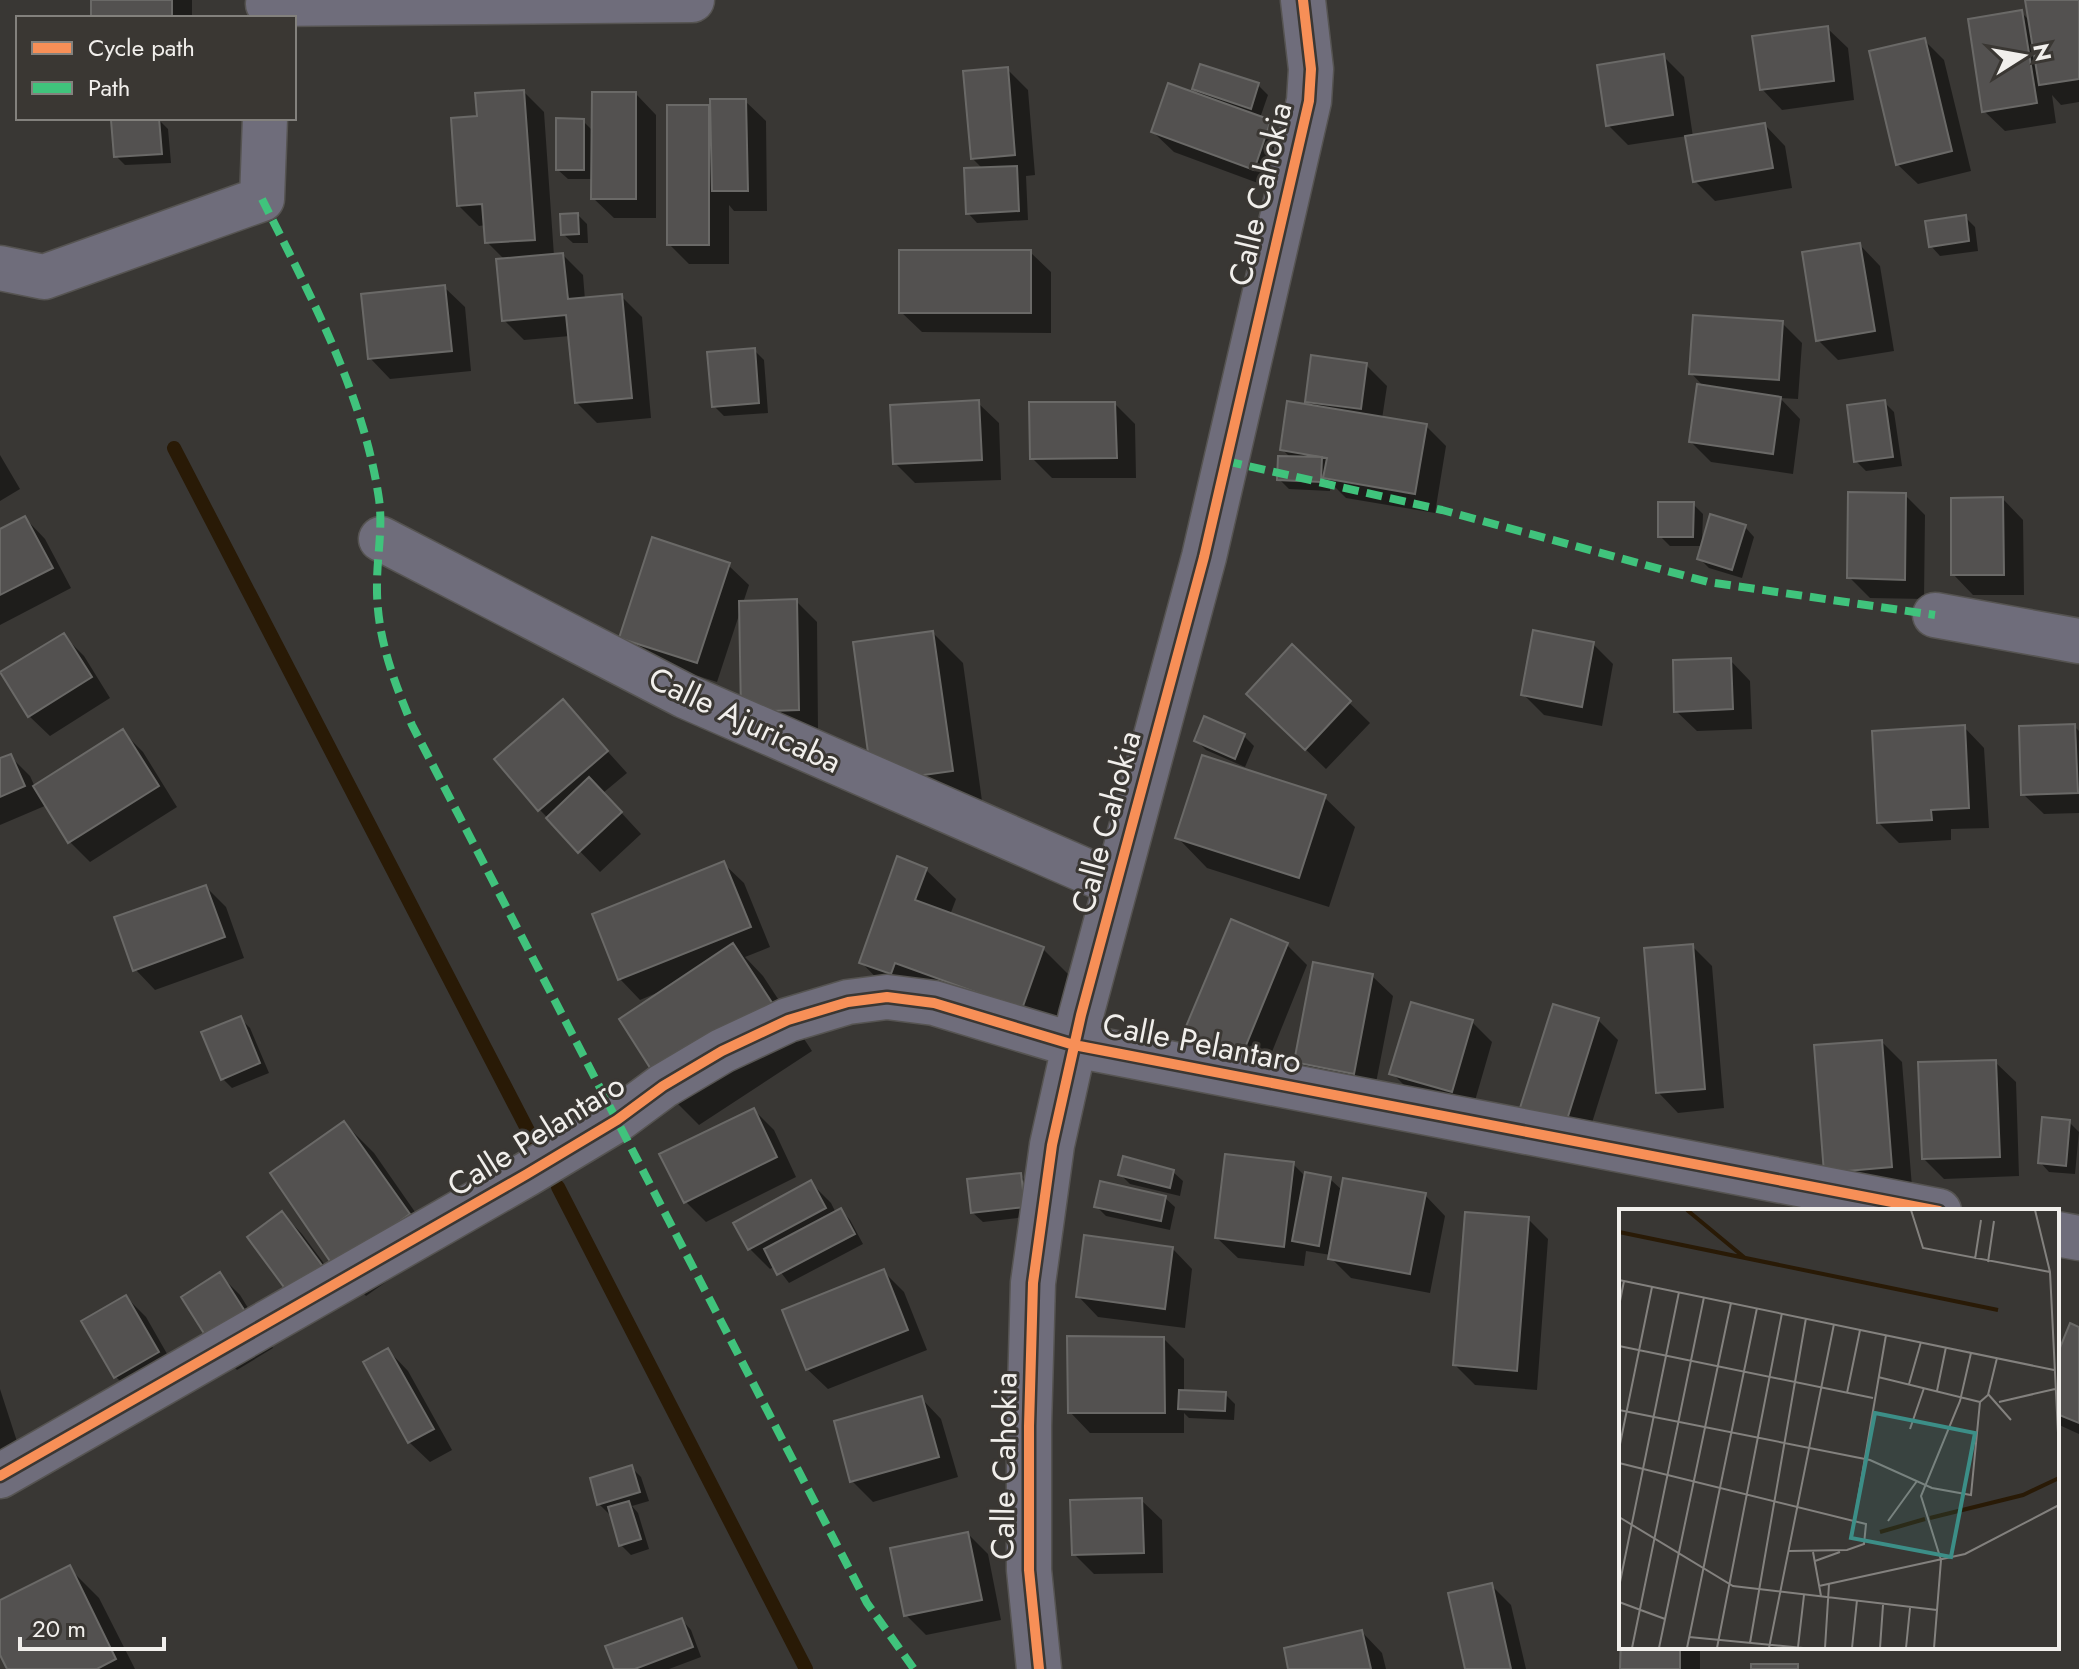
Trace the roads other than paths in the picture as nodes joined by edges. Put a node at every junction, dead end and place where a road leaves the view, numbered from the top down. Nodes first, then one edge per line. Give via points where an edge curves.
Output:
1 (692, 0) edge
2 (1303, 0) edge
3 (268, 7) edge
4 (265, 120) edge
5 (0, 268) edge
6 (381, 539) dead end
7 (1935, 615) dead end
8 (2079, 641) edge
9 (1116, 884) junction
10 (1074, 1045) junction
11 (1929, 1209) edge
12 (2059, 1234) edge
13 (2079, 1238) edge
14 (0, 1476) edge
15 (1039, 1669) edge

1 - 3 street
2 - 9 street, Calle Cahokia via 1309,101 1204,557
4 - 5 street via 262,199 44,277
6 - 9 street, Calle Ajuricaba via 685,696
7 - 8 street
9 - 10 street, Calle Cahokia
10 - 11 street, Calle Pelantaro
10 - 14 street, Calle Pelantaro via 934,1003 887,997 788,1020 722,1051 527,1174
10 - 15 street, Calle Cahokia via 1052,1145 1033,1283 1029,1570
12 - 13 street

